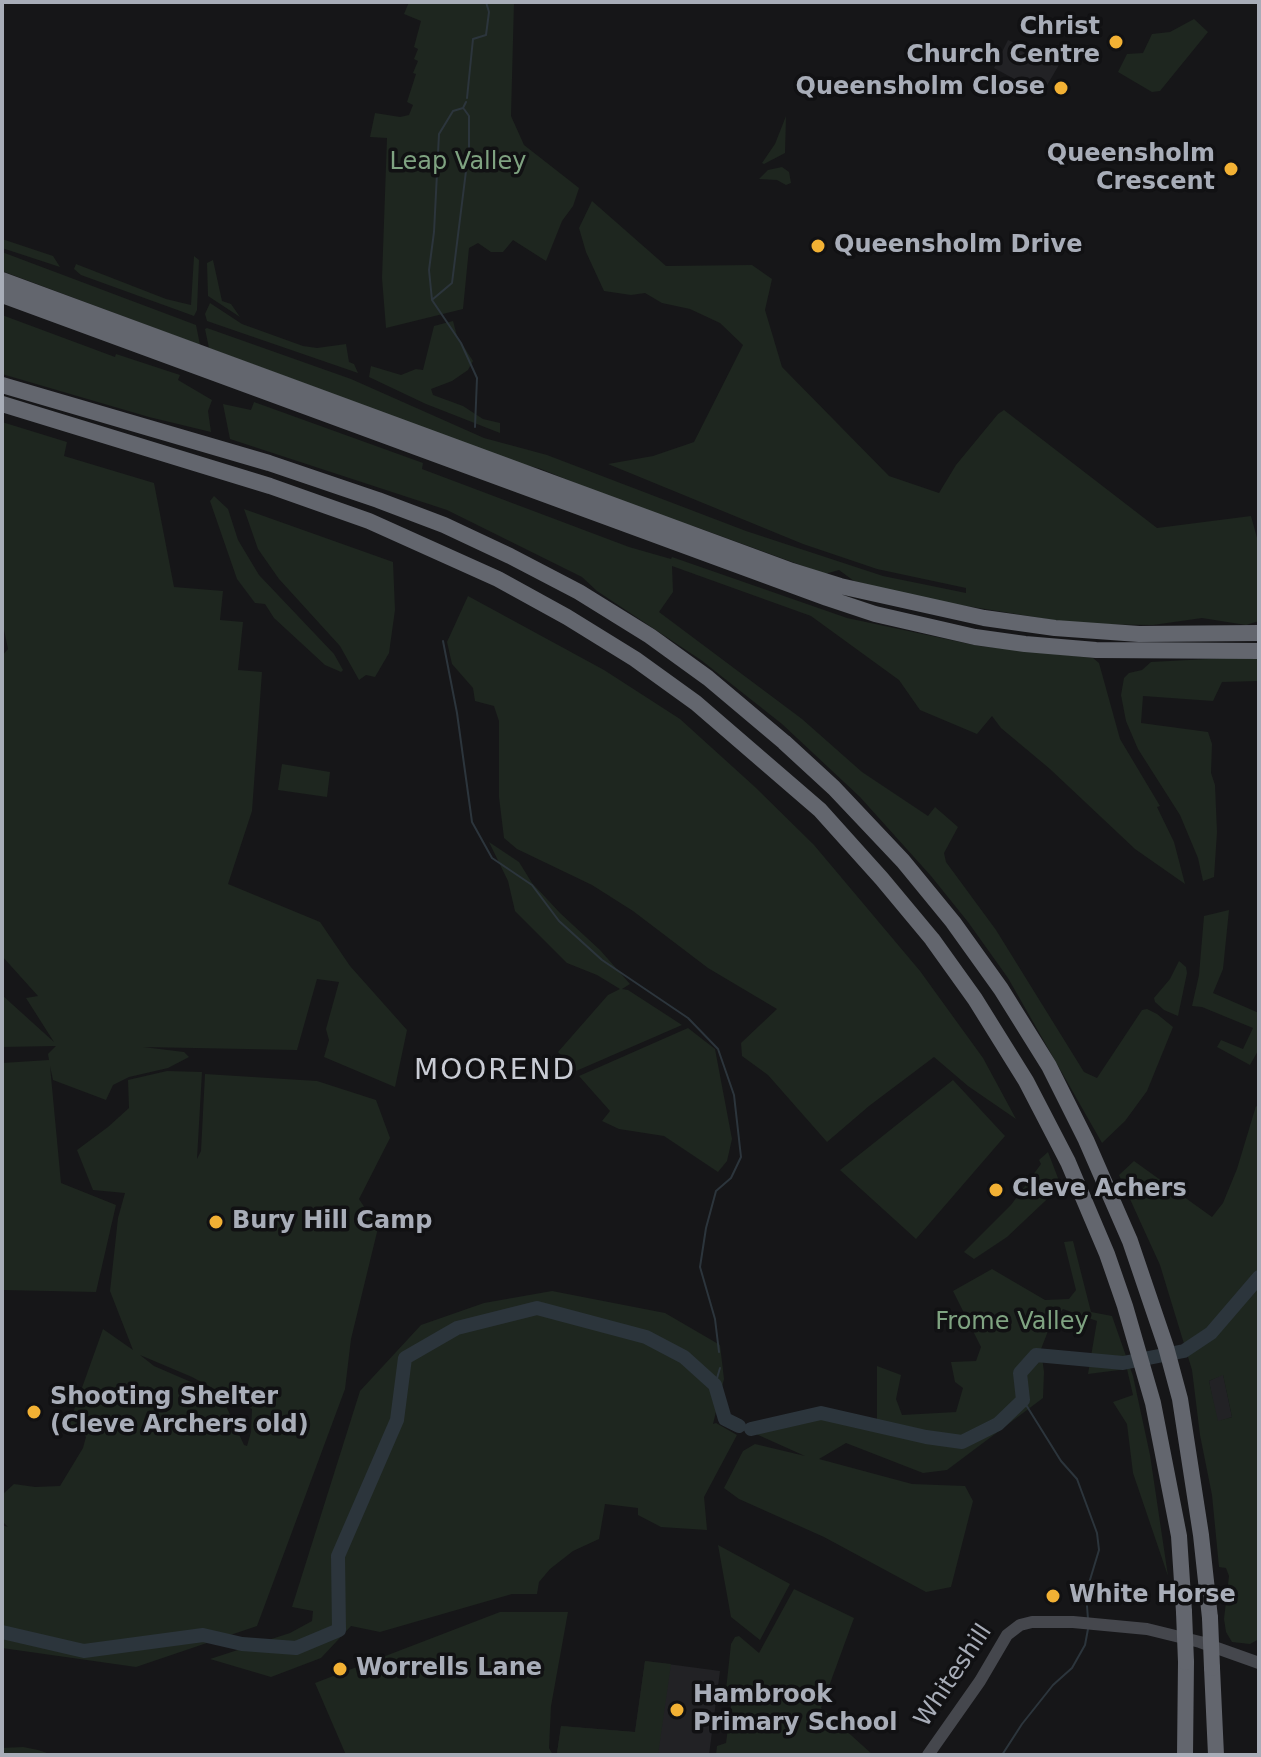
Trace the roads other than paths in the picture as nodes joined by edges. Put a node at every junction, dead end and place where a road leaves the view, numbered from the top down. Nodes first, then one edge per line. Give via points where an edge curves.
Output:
1 (2, 280) edge
2 (2, 295) edge
3 (2, 385) edge
4 (2, 404) edge
5 (1259, 633) edge
6 (1259, 651) edge
7 (1259, 1663) edge
8 (928, 1755) edge
9 (1183, 1755) edge
10 (1214, 1755) edge

1 - 5 highway via 840,586 1055,628
2 - 6 highway via 875,614 975,637 1039,645
3 - 10 highway, bridge via 269,463 417,515 579,592 708,678 834,788 903,861 1001,989 1049,1066 1104,1179 1149,1296 1180,1399 1201,1535 1210,1618
4 - 9 highway, bridge via 188,459 369,521 498,579 635,659 696,703 820,810 882,879 975,999 1026,1081 1068,1162 1125,1306 1153,1403 1179,1536 1186,1662
7 - 8 main road, Whiteshill via 1147,1629 1073,1622 1020,1625 1007,1635

